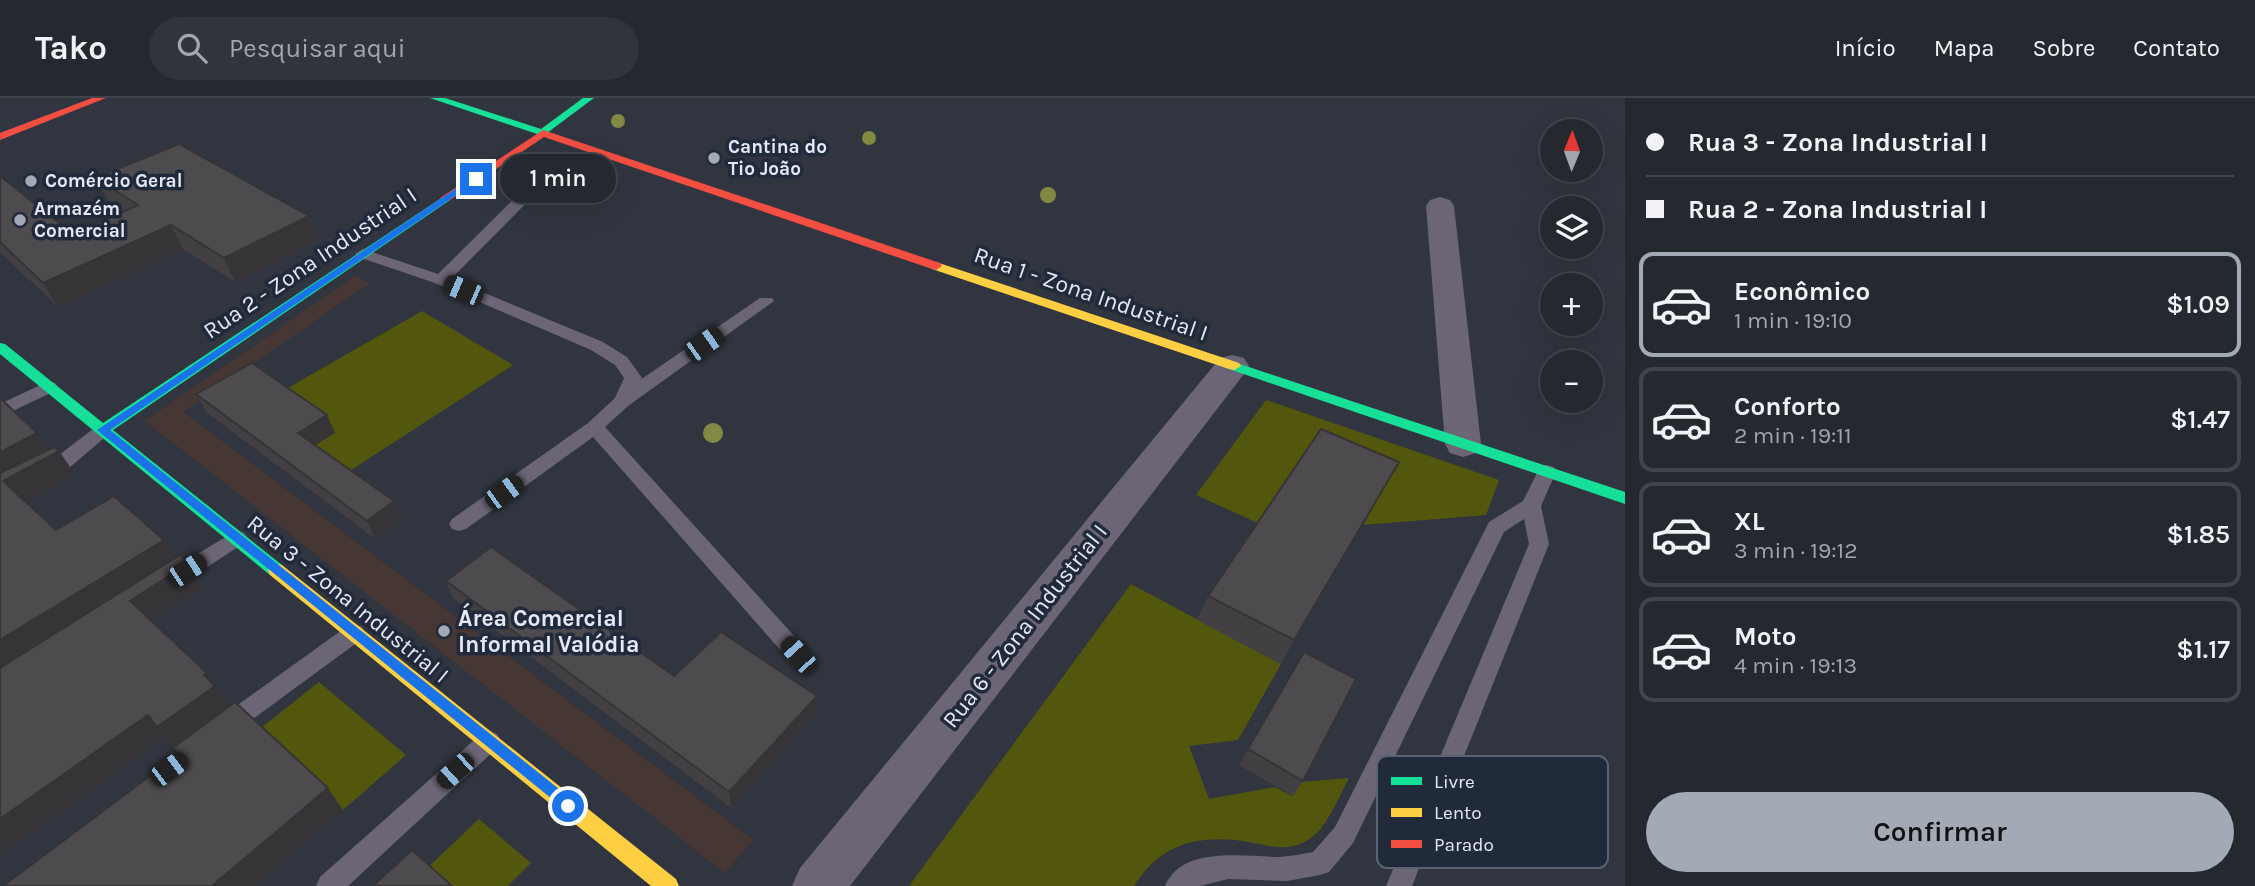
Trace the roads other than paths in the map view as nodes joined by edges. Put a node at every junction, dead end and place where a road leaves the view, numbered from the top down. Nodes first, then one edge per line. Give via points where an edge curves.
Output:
1 (101, 98) edge
2 (435, 98) edge
3 (589, 98) edge
4 (543, 133) junction
5 (0, 137) edge
6 (543, 178) dead end
7 (1440, 206) dead end
8 (363, 254) junction
9 (440, 280) junction
10 (766, 301) dead end
11 (0, 347) edge
12 (1232, 366) junction
13 (49, 387) junction
14 (622, 401) junction
15 (0, 411) edge
16 (594, 427) junction
17 (103, 430) junction
18 (1463, 444) junction
19 (1547, 472) junction
20 (0, 497) edge
21 (1625, 498) edge
22 (1531, 506) junction
23 (458, 524) dead end
24 (237, 538) junction
25 (152, 592) edge
26 (354, 633) junction
27 (798, 655) dead end
28 (489, 741) junction
29 (203, 744) edge
30 (1383, 756) edge
31 (1452, 756) edge
32 (1377, 768) edge
33 (1406, 868) edge
34 (329, 886) edge
35 (668, 886) edge
36 (818, 886) edge
37 (1178, 886) edge
38 (1399, 886) edge

1 - 5 street
2 - 4 street, Rua 1 - Zona Industrial I
3 - 4 street, Rua 2 - Zona Industrial I
4 - 8 street, Rua 2 - Zona Industrial I
4 - 12 street, Rua 1 - Zona Industrial I
6 - 9 lane
7 - 18 street
8 - 9 lane
8 - 17 street, Rua 2 - Zona Industrial I
9 - 14 lane via 597,346 621,361 633,378
10 - 14 lane
11 - 13 street, Rua 3 - Zona Industrial I
12 - 18 street, Rua 1 - Zona Industrial I
12 - 36 street, Rua 6 - Zona Industrial I
13 - 15 lane
13 - 17 street, Rua 3 - Zona Industrial I
14 - 16 lane
16 - 23 lane
16 - 27 lane
17 - 20 lane via 62,463
17 - 24 street, Rua 3 - Zona Industrial I
18 - 19 street, Rua 1 - Zona Industrial I
19 - 21 street, Rua 1 - Zona Industrial I
19 - 22 lane
22 - 30 lane via 1496,527
22 - 31 lane via 1539,544
24 - 25 lane
24 - 26 street, Rua 3 - Zona Industrial I
26 - 28 street, Rua 3 - Zona Industrial I
26 - 29 lane
28 - 34 lane
28 - 35 street, Rua 3 - Zona Industrial I
32 - 37 lane via 1344,835 1320,863 1283,869 1226,864 1193,874
33 - 38 lane

